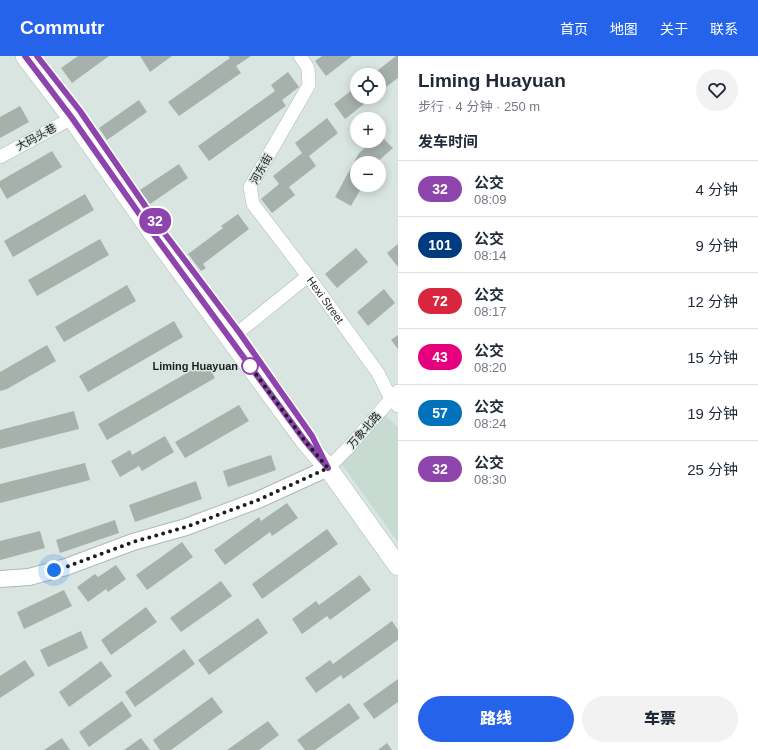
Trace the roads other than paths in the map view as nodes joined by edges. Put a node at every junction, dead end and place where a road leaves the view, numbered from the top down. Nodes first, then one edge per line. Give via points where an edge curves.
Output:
1 (25, 56) edge
2 (37, 56) edge
3 (300, 56) edge
4 (72, 118) junction
5 (0, 157) edge
6 (308, 276) junction
7 (234, 335) junction
8 (396, 399) edge
9 (328, 468) junction
10 (398, 566) edge
11 (0, 579) edge

1 - 4 main road
2 - 7 main road via 80,111
3 - 6 street, 河东街 via 308,68 309,85 250,187 253,204
4 - 5 street, 大码头巷
4 - 7 main road via 152,232
6 - 7 street, Hexi Street
6 - 8 street, Hexi Street
7 - 9 main road via 305,441
8 - 9 street, 万象北路
9 - 10 main road
9 - 11 street via 258,500 186,527 133,542 66,567 29,577

